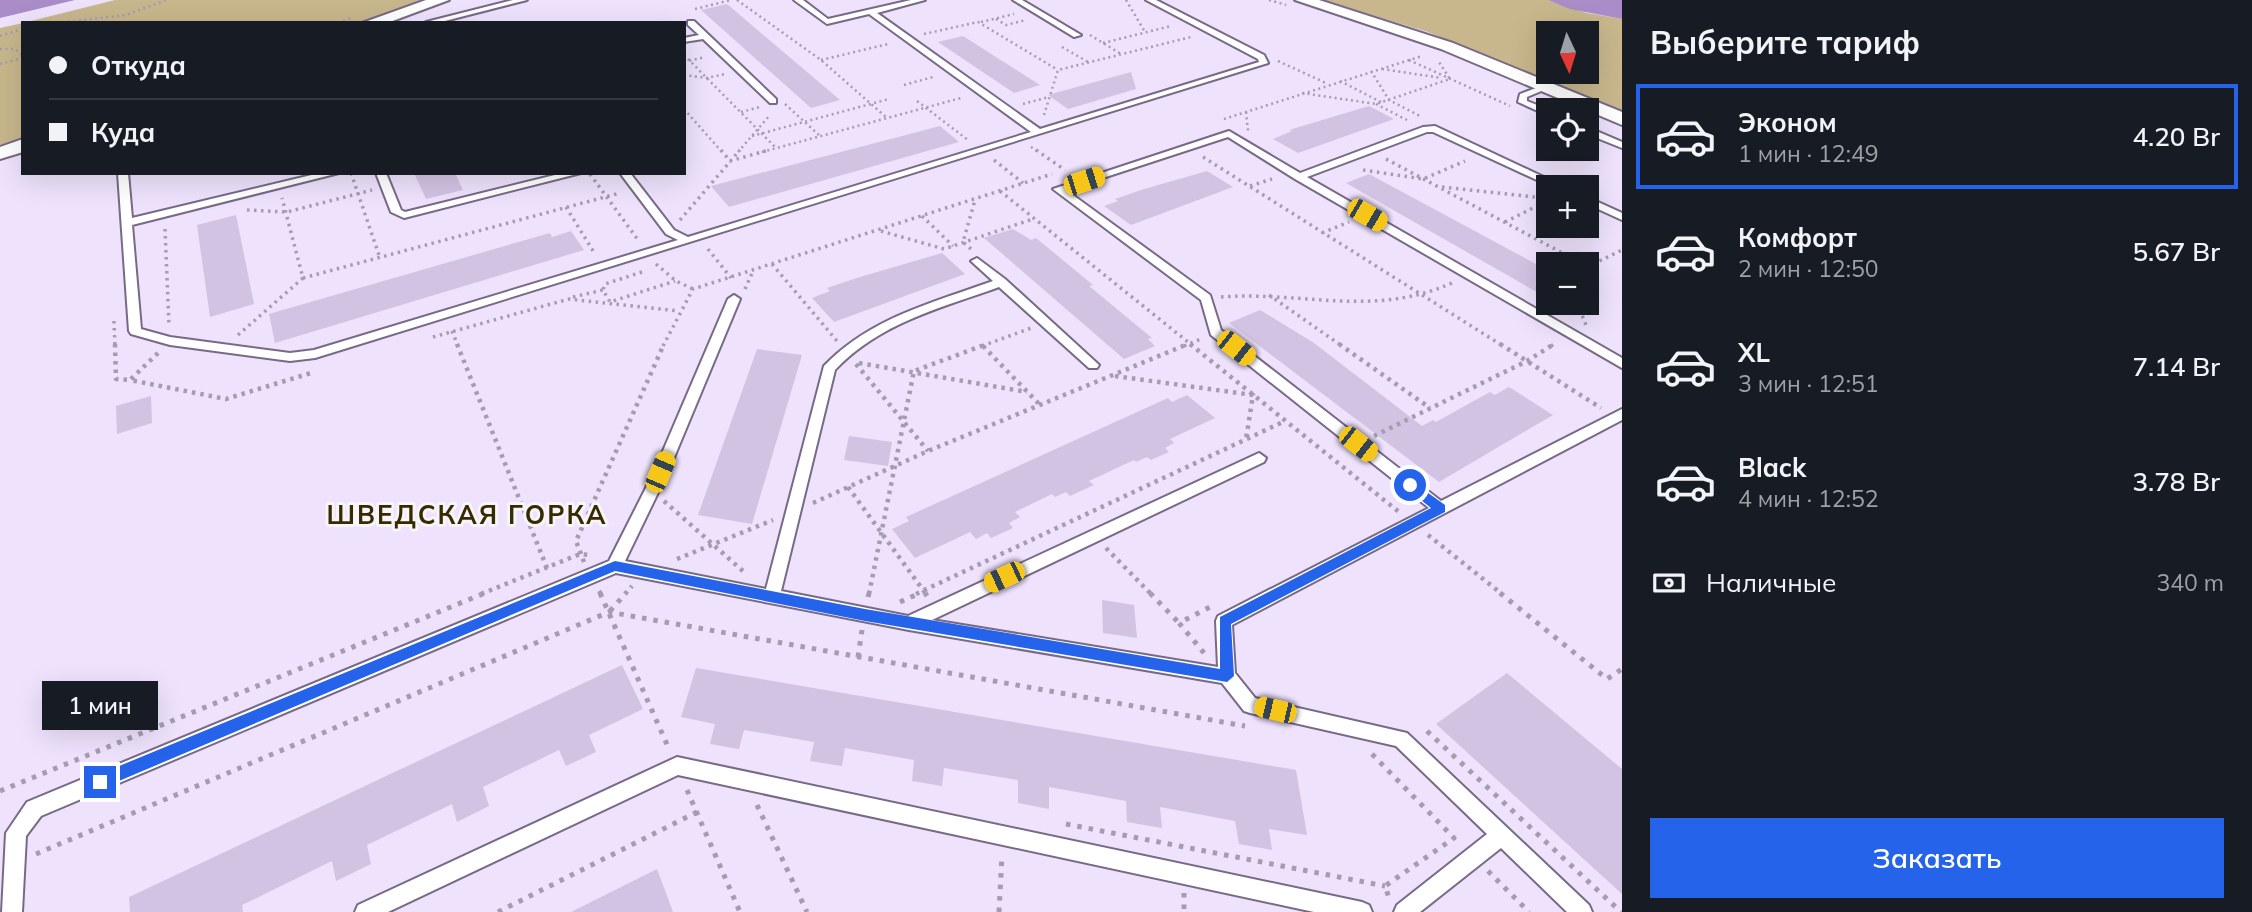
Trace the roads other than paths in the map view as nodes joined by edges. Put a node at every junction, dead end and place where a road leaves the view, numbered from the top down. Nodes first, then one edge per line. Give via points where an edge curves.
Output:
1 (441, 0) edge
2 (523, 0) edge
3 (798, 0) edge
4 (922, 0) edge
5 (1017, 0) edge
6 (1150, 0) edge
7 (1303, 0) edge
8 (417, 7) junction
9 (871, 12) junction
10 (376, 21) edge
11 (428, 21) edge
12 (438, 21) edge
13 (691, 23) dead end
14 (705, 36) junction
15 (1077, 36) dead end
16 (686, 40) edge
17 (1547, 87) junction
18 (773, 105) road end
19 (1536, 108) edge
20 (1622, 119) edge
21 (1038, 132) junction
22 (1599, 135) edge
23 (1622, 145) edge
24 (21, 146) edge
25 (0, 153) edge
26 (123, 175) edge
27 (326, 175) edge
28 (382, 175) edge
29 (568, 175) edge
30 (627, 175) edge
31 (1536, 175) edge
32 (1299, 177) junction
33 (1599, 206) edge
34 (1622, 217) edge
35 (126, 222) junction
36 (693, 240) junction
37 (977, 261) road end
38 (1001, 282) junction
39 (734, 299) dead end
40 (1622, 364) edge
41 (1098, 366) road end
42 (1622, 414) edge
43 (1259, 458) dead end
44 (1441, 509) junction
45 (618, 561) junction
46 (772, 597) junction
47 (909, 623) junction
48 (1227, 676) junction
49 (1502, 835) junction
50 (12, 912) edge
51 (365, 912) edge
52 (1362, 912) edge
53 (1404, 912) edge
54 (1582, 912) edge

1 - 8 street
2 - 12 lane
3 - 9 lane via 827,22
4 - 9 lane
5 - 15 lane
6 - 21 lane via 1264,62
7 - 17 street via 1447,46
8 - 10 street
8 - 11 lane
9 - 21 lane
13 - 14 lane
14 - 16 lane
14 - 18 lane
17 - 19 lane via 1523,96 1523,102
17 - 20 street
21 - 36 lane
22 - 23 lane
24 - 25 street
26 - 35 lane
27 - 35 lane
28 - 29 lane via 396,212 415,215
30 - 36 lane via 670,232
31 - 32 lane via 1426,129
32 - 40 lane
32 - 44 lane via 1229,134 1058,189 1206,298 1215,332
33 - 34 lane
35 - 36 lane via 135,331 170,341 290,357 315,354
37 - 38 lane
38 - 41 lane
38 - 46 lane via 870,332 844,349 829,369
39 - 45 lane
42 - 44 lane
43 - 47 lane
44 - 48 lane via 1224,621
45 - 46 lane via 644,571
45 - 50 lane via 34,809 16,833
46 - 47 lane via 871,609
47 - 48 lane
48 - 49 lane via 1250,705 1401,739
49 - 53 lane
49 - 54 lane
51 - 52 lane via 677,766

